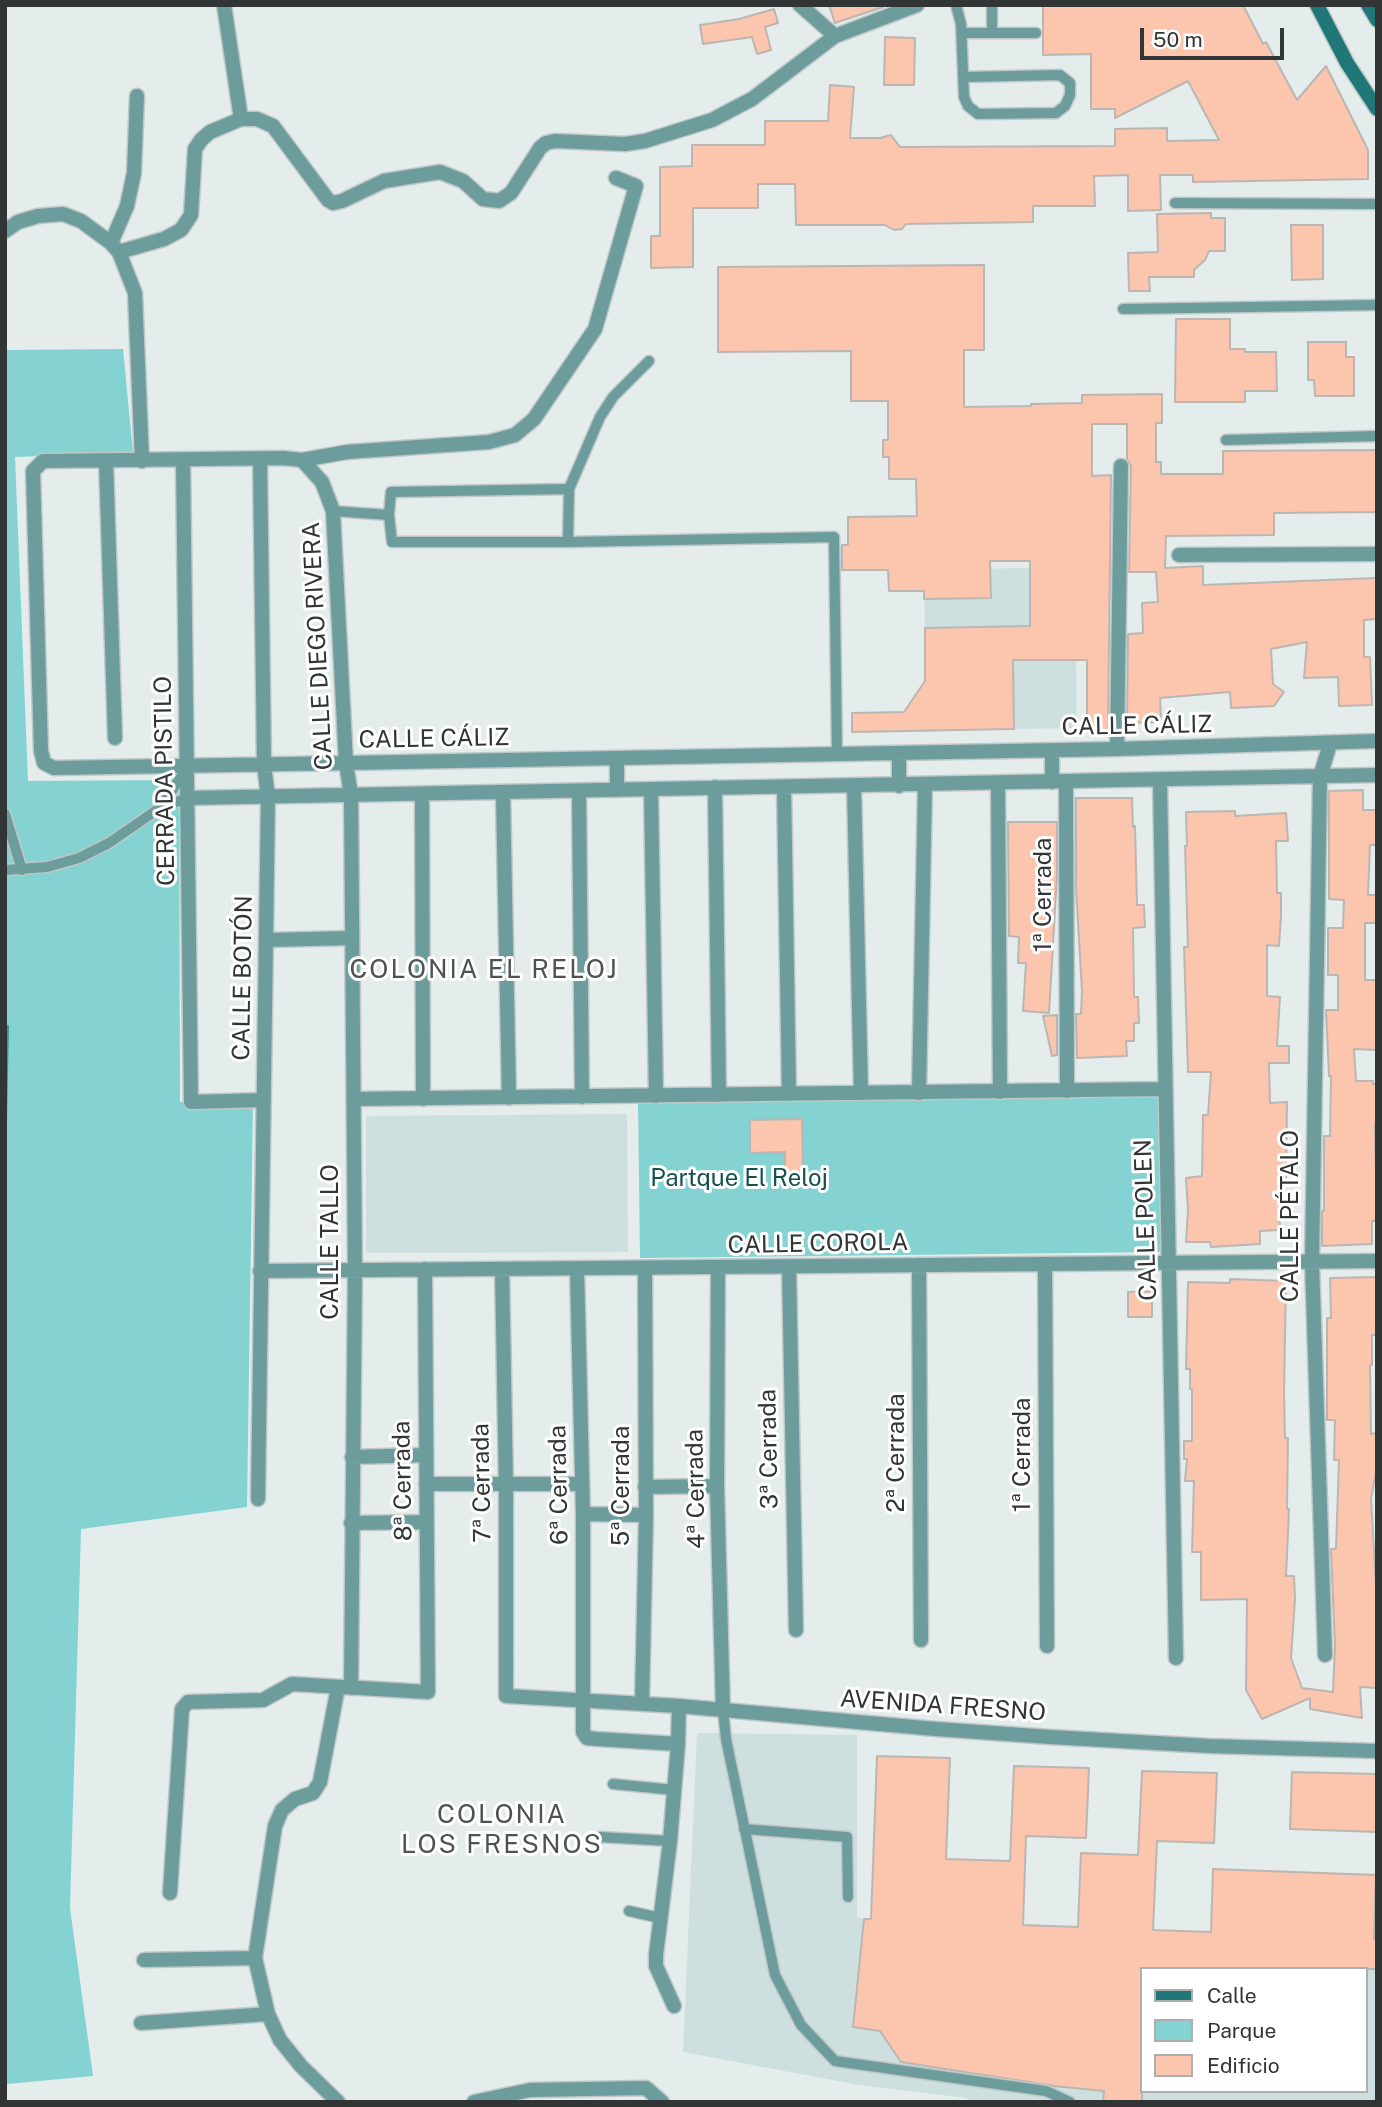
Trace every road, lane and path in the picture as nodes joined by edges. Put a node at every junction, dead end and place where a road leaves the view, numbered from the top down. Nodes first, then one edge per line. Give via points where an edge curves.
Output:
1 (224, 5) edge
2 (800, 5) edge
3 (917, 5) edge
4 (956, 5) edge
5 (992, 5) edge
6 (1317, 5) edge
7 (1368, 5) edge
8 (1377, 20) edge
9 (962, 33) junction
10 (992, 33) junction
11 (1036, 33) dead end
12 (835, 36) junction
13 (964, 77) junction
14 (137, 96) dead end
15 (1377, 109) edge
16 (240, 119) junction
17 (615, 178) dead end
18 (1175, 203) dead end
19 (1377, 204) edge
20 (5, 231) edge
21 (116, 248) junction
22 (1377, 305) edge
23 (1123, 309) dead end
24 (649, 361) dead end
25 (1377, 436) edge
26 (1226, 440) dead end
27 (260, 459) junction
28 (183, 460) junction
29 (302, 460) junction
30 (106, 461) junction
31 (142, 461) junction
32 (1121, 466) dead end
33 (569, 489) junction
34 (333, 511) junction
35 (389, 515) junction
36 (568, 542) junction
37 (1377, 554) edge
38 (1179, 555) dead end
39 (115, 738) dead end
40 (1377, 741) edge
41 (1330, 744) junction
42 (1117, 749) junction
43 (1052, 750) junction
44 (899, 753) junction
45 (837, 754) junction
46 (617, 758) junction
47 (346, 763) junction
48 (264, 765) junction
49 (188, 766) junction
50 (1377, 775) edge
51 (1320, 776) junction
52 (1160, 780) junction
53 (1059, 782) junction
54 (998, 784) junction
55 (925, 785) junction
56 (854, 786) junction
57 (900, 786) junction
58 (715, 787) junction
59 (784, 787) junction
60 (651, 789) junction
61 (617, 790) junction
62 (579, 791) junction
63 (503, 793) junction
64 (422, 794) junction
65 (351, 796) junction
66 (268, 797) junction
67 (188, 798) junction
68 (162, 807) junction
69 (5, 814) edge
70 (5, 870) edge
71 (22, 870) junction
72 (352, 938) junction
73 (267, 940) junction
74 (1165, 1090) junction
75 (1067, 1091) junction
76 (1000, 1092) junction
77 (861, 1093) junction
78 (919, 1093) junction
79 (789, 1094) junction
80 (719, 1095) junction
81 (656, 1096) junction
82 (582, 1097) junction
83 (423, 1098) junction
84 (509, 1098) junction
85 (354, 1099) junction
86 (264, 1100) junction
87 (1377, 1261) edge
88 (1312, 1262) junction
89 (1045, 1264) junction
90 (1170, 1264) junction
91 (919, 1265) junction
92 (789, 1267) junction
93 (718, 1268) junction
94 (425, 1269) junction
95 (502, 1269) junction
96 (577, 1269) junction
97 (645, 1269) junction
98 (355, 1270) junction
99 (260, 1271) junction
100 (425, 1455) junction
101 (352, 1457) junction
102 (426, 1484) junction
103 (582, 1484) junction
104 (506, 1485) junction
105 (718, 1486) junction
106 (645, 1487) junction
107 (258, 1499) dead end
108 (583, 1514) junction
109 (646, 1515) junction
110 (426, 1522) junction
111 (351, 1523) junction
112 (796, 1630) dead end
113 (921, 1640) dead end
114 (1046, 1646) dead end
115 (1325, 1655) dead end
116 (1176, 1658) dead end
117 (345, 1687) junction
118 (506, 1696) joint
119 (584, 1700) junction
120 (642, 1704) junction
121 (680, 1706) junction
122 (723, 1710) junction
123 (678, 1744) junction
124 (1377, 1751) edge
125 (613, 1784) dead end
126 (674, 1790) junction
127 (744, 1829) junction
128 (600, 1836) dead end
129 (670, 1841) junction
130 (170, 1894) dead end
131 (848, 1897) dead end
132 (629, 1911) dead end
133 (660, 1919) junction
134 (254, 1958) junction
135 (144, 1960) dead end
136 (674, 2006) dead end
137 (268, 2014) junction
138 (141, 2022) dead end
139 (338, 2102) edge
140 (474, 2102) edge
141 (662, 2102) edge
142 (1070, 2102) edge

1 - 16 street
2 - 12 street
3 - 12 street
4 - 9 lane
5 - 10 lane
6 - 15 main road
7 - 8 main road
9 - 10 lane
9 - 13 lane
10 - 11 lane
12 - 16 street via 752,99 712,120 625,144 546,143 511,193 499,201 484,199 463,181 440,172 384,181 333,203 272,126 257,119
13 - 13 lane via 964,97 978,114 1056,113 1070,95 1070,83 1060,75
14 - 21 street via 134,173
16 - 21 street via 210,132 195,149 191,215 181,230 164,239
17 - 29 street via 636,186 595,329 534,419 515,435 489,442 347,452
18 - 19 lane
20 - 21 street via 38,216 63,214 81,221
21 - 31 street via 135,293
22 - 23 lane
24 - 33 lane via 612,397
25 - 26 lane
27 - 28 street
27 - 29 street
27 - 48 street, CALLE BOTÓN
28 - 31 street
28 - 49 street, CERRADA PISTILO
29 - 34 street, CALLE DIEGO RIVERA via 322,482
30 - 31 street
30 - 39 street
30 - 49 street, CALLE CÁLIZ via 43,461 33,471 44,764 54,768
32 - 42 street
33 - 35 lane via 391,492
33 - 36 lane
34 - 35 lane
34 - 47 street, CALLE DIEGO RIVERA
35 - 36 lane via 391,542
36 - 45 lane via 834,537
37 - 38 street
40 - 41 street, CALLE CÁLIZ
41 - 42 street, CALLE CÁLIZ
41 - 51 street, CALLE PÉTALO
42 - 43 street, CALLE CÁLIZ
43 - 44 street, CALLE CÁLIZ
43 - 53 street, 1ª Cerrada
44 - 45 street, CALLE CÁLIZ
44 - 57 street
45 - 46 street, CALLE CÁLIZ
46 - 47 street, CALLE CÁLIZ
46 - 61 street
47 - 48 street, CALLE CÁLIZ
47 - 65 street, CALLE DIEGO RIVERA
48 - 49 street, CALLE CÁLIZ
48 - 66 street, CALLE BOTÓN
49 - 67 street, CERRADA PISTILO
49 - 68 lane
50 - 51 street
51 - 52 street
51 - 88 street, CALLE PÉTALO
52 - 53 street
52 - 74 street, CALLE POLEN
53 - 54 street
53 - 75 street, 1ª Cerrada
54 - 55 street
54 - 76 street
55 - 57 street
55 - 78 street
56 - 57 street
56 - 59 street
56 - 77 street
58 - 59 street
58 - 60 street
58 - 80 street
59 - 79 street
60 - 61 street
60 - 81 street
61 - 62 street
62 - 63 street
62 - 82 street
63 - 64 street
63 - 84 street
64 - 65 street
64 - 83 street
65 - 66 street
65 - 72 street, CALLE TALLO
66 - 67 street
66 - 73 street, CALLE BOTÓN
67 - 68 lane
67 - 86 street, CERRADA PISTILO via 191,1102
68 - 71 lane via 79,858
69 - 71 lane
70 - 71 lane
72 - 73 street
72 - 85 street, CALLE TALLO
73 - 86 street, CALLE BOTÓN
74 - 75 street
74 - 90 street, CALLE POLEN
75 - 76 street
76 - 78 street
77 - 78 street
77 - 79 street
79 - 80 street
80 - 81 street
81 - 82 street
82 - 84 street
83 - 84 street
83 - 85 street
85 - 98 street, CALLE TALLO
86 - 99 street, CALLE BOTÓN
87 - 88 street, CALLE COROLA
88 - 90 street, CALLE COROLA
88 - 115 street, CALLE PÉTALO
89 - 90 street, CALLE COROLA
89 - 91 street, CALLE COROLA
89 - 114 street, 1ª Cerrada
90 - 116 street, CALLE POLEN
91 - 92 street, CALLE COROLA
91 - 113 street, 2ª Cerrada
92 - 93 street, CALLE COROLA
92 - 112 street, 3ª Cerrada
93 - 97 street, CALLE COROLA
93 - 105 street, 4ª Cerrada
94 - 95 street, CALLE COROLA
94 - 98 street, CALLE COROLA
94 - 100 street, 8ª Cerrada
95 - 96 street, CALLE COROLA
95 - 104 street, 7ª Cerrada
96 - 97 street, CALLE COROLA
96 - 103 street, 6ª Cerrada
97 - 106 street, 5ª Cerrada
98 - 99 street, CALLE COROLA
98 - 101 street, CALLE TALLO
99 - 107 street, CALLE BOTÓN
100 - 101 street
100 - 102 street, 8ª Cerrada
101 - 111 street, CALLE TALLO
102 - 104 street
102 - 110 street, 8ª Cerrada
103 - 104 street
103 - 108 street, 6ª Cerrada
104 - 118 street, 7ª Cerrada
105 - 106 street
105 - 122 street, 4ª Cerrada
106 - 109 street, 5ª Cerrada
108 - 109 street
108 - 119 street, 6ª Cerrada
109 - 120 street, 5ª Cerrada
110 - 111 street
110 - 117 street, 8ª Cerrada via 428,1692
111 - 117 street, CALLE TALLO
117 - 130 street via 292,1685 262,1700 198,1700 182,1709
117 - 134 street, CALLE TALLO via 320,1782 313,1793 282,1810 275,1826
118 - 119 street, AVENIDA FRESNO
119 - 120 street, AVENIDA FRESNO
119 - 123 street, 6ª Cerrada via 583,1732 587,1738
120 - 121 street, AVENIDA FRESNO
121 - 122 street, AVENIDA FRESNO
121 - 123 street
122 - 124 street, AVENIDA FRESNO via 1037,1736
122 - 127 lane
123 - 126 street
125 - 126 lane
126 - 129 street
127 - 131 lane via 847,1837
127 - 142 lane via 775,1975 802,2025 835,2061 1046,2091
128 - 129 lane
129 - 133 street
132 - 133 lane
133 - 136 street via 656,1966
134 - 135 street
134 - 137 street
137 - 138 street
137 - 139 street via 293,2057
140 - 141 street via 530,2090 635,2088 646,2088

